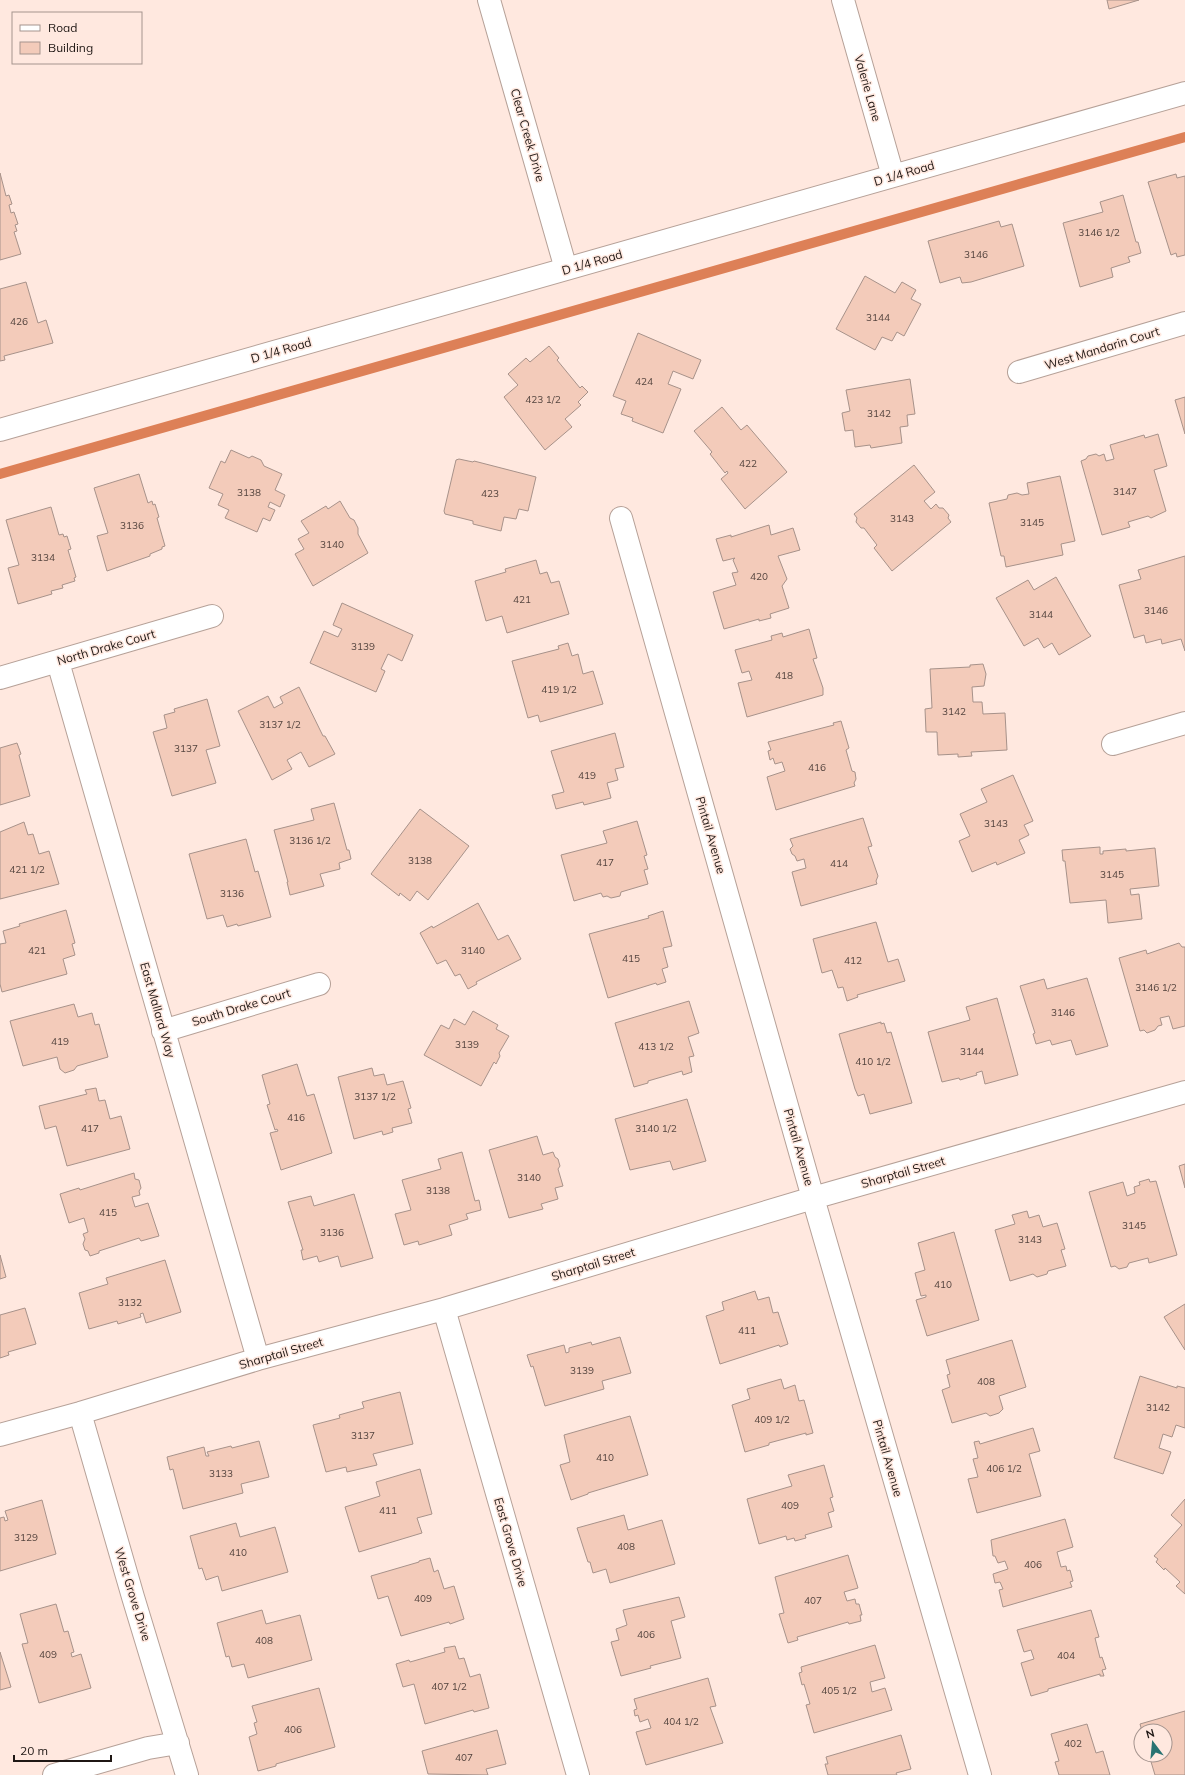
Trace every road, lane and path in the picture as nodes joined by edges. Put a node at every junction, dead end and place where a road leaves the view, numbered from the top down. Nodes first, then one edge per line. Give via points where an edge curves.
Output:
1 (489, 0) edge
2 (843, 0) edge
3 (1185, 93) edge
4 (893, 176) junction
5 (566, 269) junction
6 (1185, 323) edge
7 (1019, 372) dead end
8 (0, 430) edge
9 (621, 518) dead end
10 (212, 616) dead end
11 (58, 662) junction
12 (0, 678) edge
13 (1185, 723) edge
14 (1113, 744) dead end
15 (319, 984) dead end
16 (163, 1031) junction
17 (1185, 1092) edge
18 (813, 1198) junction
19 (444, 1309) junction
20 (258, 1359) junction
21 (80, 1413) junction
22 (0, 1435) edge
23 (178, 1743) junction
24 (54, 1775) edge
25 (188, 1775) edge
26 (578, 1775) edge
27 (980, 1775) edge

1 - 5 street, Clear Creek Drive
2 - 4 street, Valerie Lane
3 - 4 street, D 1/4 Road
4 - 5 street, D 1/4 Road
5 - 8 street, D 1/4 Road
6 - 7 street, West Mandarin Court
9 - 18 street, Pintail Avenue
10 - 11 street, North Drake Court
11 - 12 street, North Drake Court
11 - 16 street, East Mallard Way
13 - 14 street
15 - 16 street, South Drake Court
16 - 20 street, East Mallard Way
17 - 18 street, Sharptail Street
18 - 19 street, Sharptail Street
18 - 27 street, Pintail Avenue
19 - 20 street, Sharptail Street
19 - 26 street, East Grove Drive
20 - 21 street, Sharptail Street
21 - 22 street, Sharptail Street
21 - 23 street, West Grove Drive via 132,1597
23 - 24 street via 148,1748
23 - 25 street, West Grove Drive

